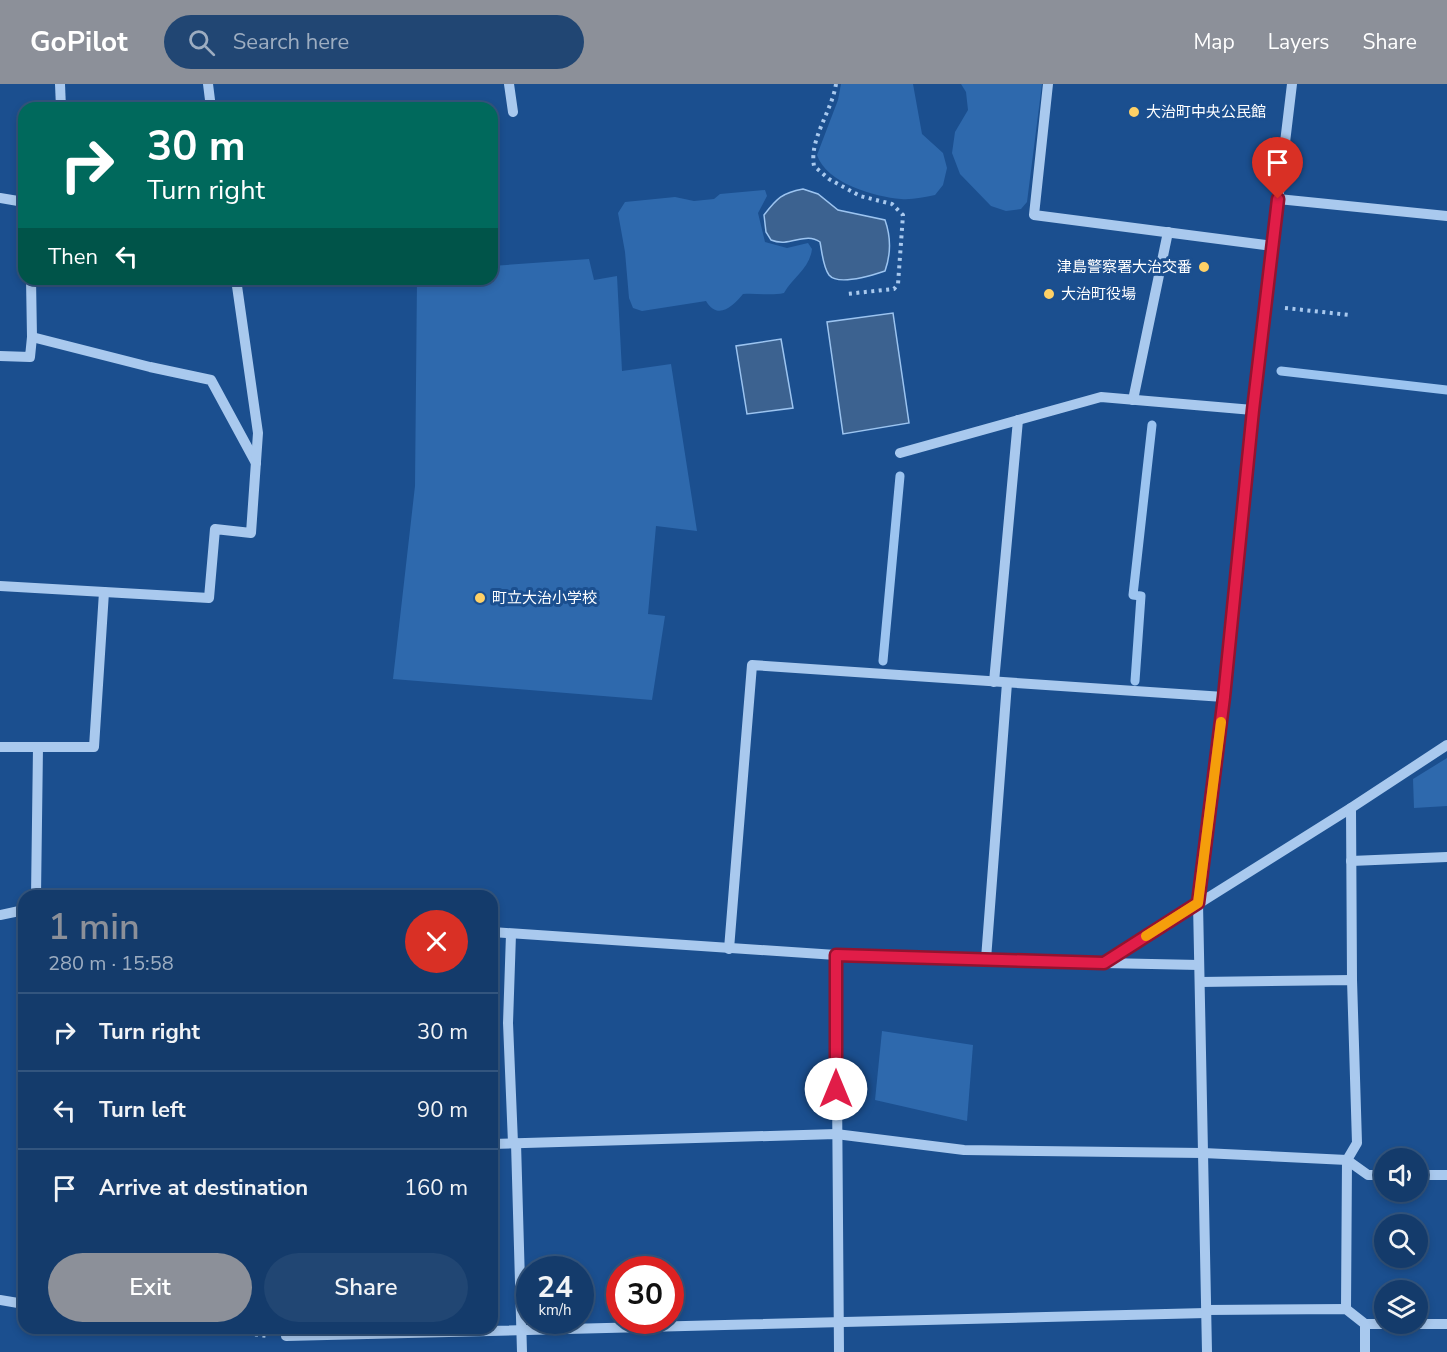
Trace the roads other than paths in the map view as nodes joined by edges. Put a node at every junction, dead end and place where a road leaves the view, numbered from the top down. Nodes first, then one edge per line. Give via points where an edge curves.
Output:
1 (60, 84) edge
2 (208, 84) edge
3 (509, 84) edge
4 (1048, 84) edge
5 (1292, 84) edge
6 (61, 102) edge
7 (210, 102) edge
8 (513, 112) dead end
9 (0, 198) edge
10 (1278, 199) junction
11 (18, 201) edge
12 (1447, 216) edge
13 (1168, 232) junction
14 (1273, 246) junction
15 (31, 285) edge
16 (237, 285) edge
17 (32, 338) junction
18 (0, 356) edge
19 (1133, 400) junction
20 (1253, 410) junction
21 (1018, 420) junction
22 (900, 453) dead end
23 (256, 463) junction
24 (0, 586) edge
25 (104, 592) junction
26 (994, 682) junction
27 (1007, 683) junction
28 (1224, 697) junction
29 (1447, 745) edge
30 (0, 747) edge
31 (38, 747) junction
32 (1351, 808) junction
33 (1447, 857) edge
34 (1351, 861) junction
35 (36, 890) edge
36 (1198, 903) junction
37 (18, 911) edge
38 (0, 915) edge
39 (498, 933) edge
40 (511, 934) junction
41 (729, 949) junction
42 (836, 955) junction
43 (986, 959) junction
44 (1104, 963) junction
45 (1199, 965) junction
46 (1352, 980) junction
47 (1200, 982) junction
48 (836, 1134) junction
49 (514, 1143) junction
50 (498, 1144) edge
51 (1203, 1153) junction
52 (1347, 1160) junction
53 (1447, 1174) edge
54 (1374, 1175) edge
55 (1428, 1175) edge
56 (518, 1256) edge
57 (0, 1300) edge
58 (18, 1303) edge
59 (1346, 1309) junction
60 (1206, 1311) junction
61 (838, 1322) junction
62 (1365, 1324) junction
63 (1447, 1324) edge
64 (594, 1327) edge
65 (516, 1329) edge
66 (498, 1330) edge
67 (353, 1334) edge
68 (521, 1334) edge
69 (286, 1336) road end
70 (522, 1352) edge
71 (839, 1352) edge
72 (1207, 1352) edge
73 (1365, 1352) edge

1 - 6 street
2 - 7 street
3 - 8 street
4 - 13 street via 1034,215
5 - 10 street
9 - 11 street
10 - 12 street
10 - 14 street
13 - 14 street
13 - 19 street
14 - 20 street
15 - 17 street
16 - 23 street via 258,433
17 - 18 street via 30,357
17 - 23 street via 211,380
19 - 20 street
19 - 21 street via 1101,397
20 - 28 street
21 - 22 street
21 - 26 street
23 - 25 street via 251,533 215,530 209,598
24 - 25 street
25 - 31 street via 94,747
26 - 27 street
26 - 41 street via 752,665
27 - 28 street
27 - 43 street
28 - 36 street
29 - 32 street
30 - 31 street
31 - 35 street
32 - 34 street
32 - 36 street
33 - 34 street
34 - 46 street
36 - 44 street
36 - 45 street
37 - 38 street
39 - 40 street
40 - 41 street
40 - 49 street via 508,1023
41 - 42 street
42 - 43 street
42 - 48 street
43 - 44 street
44 - 45 street
45 - 47 street
46 - 47 street
46 - 52 street via 1357,1143
47 - 51 street
48 - 49 street
48 - 51 street via 964,1149
48 - 61 street
49 - 50 street
49 - 56 street
51 - 52 street
51 - 60 street
52 - 54 street
52 - 59 street
53 - 55 street
57 - 58 street
59 - 60 street
59 - 62 street
60 - 61 street
60 - 72 street
61 - 64 street
61 - 71 street
62 - 63 street
62 - 73 street
65 - 66 street
67 - 69 street
68 - 70 street

